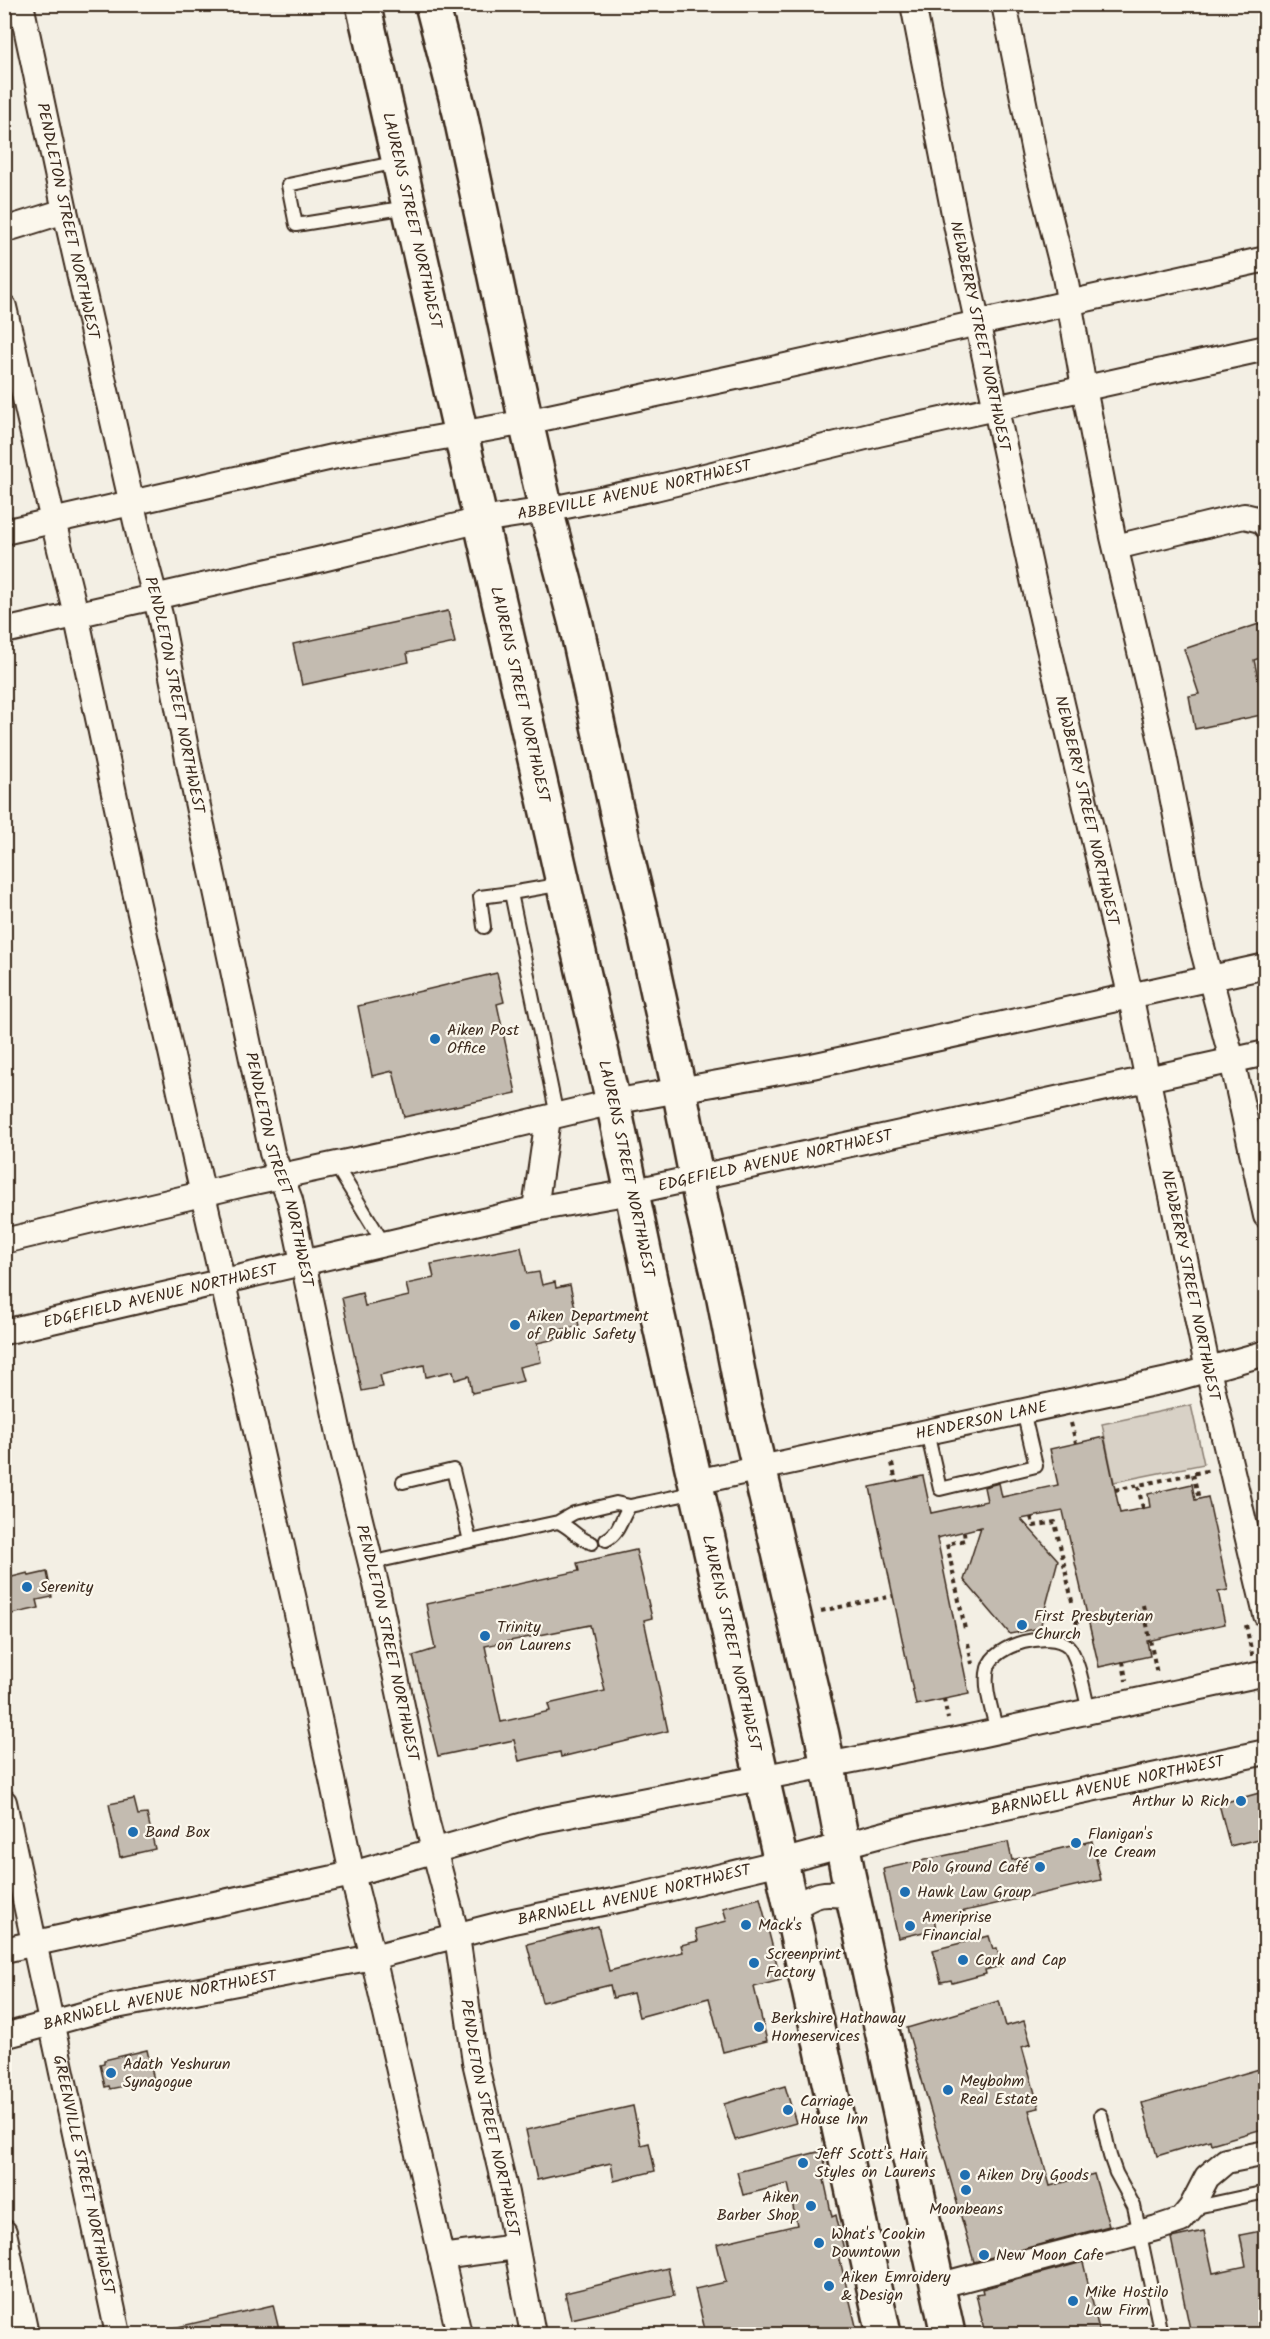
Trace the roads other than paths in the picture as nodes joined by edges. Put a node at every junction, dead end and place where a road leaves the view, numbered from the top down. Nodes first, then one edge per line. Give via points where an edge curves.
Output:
1 (21, 4) edge
2 (363, 4) edge
3 (432, 4) edge
4 (913, 4) edge
5 (1004, 4) edge
6 (399, 162) junction
7 (409, 206) junction
8 (65, 211) junction
9 (4, 230) edge
10 (1266, 259) edge
11 (1070, 303) junction
12 (4, 307) edge
13 (979, 324) junction
14 (1266, 348) edge
15 (1084, 388) junction
16 (997, 407) junction
17 (526, 422) junction
18 (462, 433) junction
19 (132, 502) junction
20 (546, 510) junction
21 (481, 520) junction
22 (53, 521) junction
23 (1266, 526) edge
24 (4, 532) edge
25 (1116, 547) junction
26 (155, 596) junction
27 (76, 614) junction
28 (4, 632) edge
29 (563, 884) junction
30 (511, 893) junction
31 (484, 927) dead end
32 (1266, 966) edge
33 (1211, 976) junction
34 (1130, 994) junction
35 (1266, 1053) edge
36 (1232, 1060) junction
37 (1146, 1079) junction
38 (679, 1089) junction
39 (613, 1102) junction
40 (552, 1117) junction
41 (335, 1164) junction
42 (281, 1176) junction
43 (696, 1176) junction
44 (632, 1192) junction
45 (202, 1195) junction
46 (535, 1209) junction
47 (1266, 1216) edge
48 (4, 1241) edge
49 (384, 1244) junction
50 (304, 1263) junction
51 (223, 1283) junction
52 (4, 1332) edge
53 (1266, 1353) edge
54 (1208, 1370) junction
55 (1023, 1411) junction
56 (927, 1432) junction
57 (760, 1468) junction
58 (403, 1482) dead end
59 (697, 1486) junction
60 (630, 1506) junction
61 (558, 1522) junction
62 (606, 1540) dead end
63 (470, 1541) junction
64 (592, 1543) dead end
65 (370, 1563) junction
66 (1266, 1616) edge
67 (1266, 1673) edge
68 (1089, 1712) junction
69 (997, 1732) junction
70 (1266, 1752) edge
71 (828, 1765) junction
72 (762, 1777) junction
73 (4, 1802) edge
74 (843, 1845) junction
75 (436, 1851) junction
76 (781, 1862) junction
77 (352, 1874) junction
78 (854, 1896) junction
79 (791, 1908) junction
80 (457, 1936) junction
81 (35, 1943) junction
82 (4, 1950) edge
83 (373, 1956) junction
84 (53, 2024) junction
85 (4, 2036) edge
86 (1101, 2115) dead end
87 (1266, 2153) edge
88 (1266, 2192) edge
89 (1191, 2208) junction
90 (4, 2232) edge
91 (1140, 2232) junction
92 (516, 2247) junction
93 (441, 2257) junction
94 (937, 2286) junction
95 (26, 2334) edge
96 (118, 2334) edge
97 (459, 2334) edge
98 (533, 2334) edge
99 (884, 2334) edge
100 (948, 2334) edge
101 (1161, 2334) edge

1 - 8 street, PENDLETON STREET NORTHWEST
2 - 6 main road, LAURENS STREET NORTHWEST
3 - 17 main road via 460,113
4 - 13 street, NEWBERRY STREET NORTHWEST
5 - 11 street
6 - 7 main road, LAURENS STREET NORTHWEST
6 - 7 lane via 288,185 296,225
7 - 18 main road, LAURENS STREET NORTHWEST
8 - 9 street
8 - 19 street, PENDLETON STREET NORTHWEST
10 - 11 street
11 - 13 street
11 - 15 street
12 - 22 street
13 - 16 street, NEWBERRY STREET NORTHWEST
13 - 17 street
14 - 15 street, ABBEVILLE AVENUE NORTHWEST
15 - 16 street, ABBEVILLE AVENUE NORTHWEST
15 - 25 street
16 - 20 street, ABBEVILLE AVENUE NORTHWEST
16 - 34 street, NEWBERRY STREET NORTHWEST via 1054,676
17 - 18 street
17 - 20 main road
18 - 19 street via 332,457
18 - 21 main road, LAURENS STREET NORTHWEST
19 - 22 street
19 - 26 street, PENDLETON STREET NORTHWEST
20 - 21 street, ABBEVILLE AVENUE NORTHWEST
20 - 38 main road via 576,624
21 - 26 street, ABBEVILLE AVENUE NORTHWEST
21 - 29 main road, LAURENS STREET NORTHWEST
22 - 24 street
22 - 27 street
23 - 25 street via 1261,520 1244,516
25 - 33 street
26 - 27 street, ABBEVILLE AVENUE NORTHWEST
26 - 42 street, PENDLETON STREET NORTHWEST via 272,1153
27 - 28 street, ABBEVILLE AVENUE NORTHWEST
27 - 45 street
29 - 30 lane
29 - 39 main road, LAURENS STREET NORTHWEST
30 - 31 lane via 480,897
30 - 40 lane
32 - 33 street
33 - 34 street
33 - 36 street
34 - 37 street, NEWBERRY STREET NORTHWEST
34 - 38 street via 812,1066
35 - 36 street, EDGEFIELD AVENUE NORTHWEST
36 - 37 street, EDGEFIELD AVENUE NORTHWEST
36 - 47 street
37 - 43 street, EDGEFIELD AVENUE NORTHWEST
37 - 54 street, NEWBERRY STREET NORTHWEST
38 - 39 street
38 - 43 main road
39 - 40 street
39 - 44 main road, LAURENS STREET NORTHWEST
40 - 41 street
40 - 46 street
41 - 42 street
41 - 49 lane
42 - 45 street
42 - 50 street, PENDLETON STREET NORTHWEST
43 - 44 street, EDGEFIELD AVENUE NORTHWEST
43 - 57 main road
44 - 46 street, EDGEFIELD AVENUE NORTHWEST
44 - 59 main road, LAURENS STREET NORTHWEST
45 - 48 street
45 - 51 street
46 - 49 street, EDGEFIELD AVENUE NORTHWEST
49 - 50 street, EDGEFIELD AVENUE NORTHWEST
50 - 51 street, EDGEFIELD AVENUE NORTHWEST
50 - 65 street, PENDLETON STREET NORTHWEST
51 - 52 street, EDGEFIELD AVENUE NORTHWEST
51 - 77 street
53 - 54 street, HENDERSON LANE
54 - 55 street, HENDERSON LANE
54 - 66 street, NEWBERRY STREET NORTHWEST
55 - 56 street, HENDERSON LANE
55 - 56 lane via 1036,1466 940,1489
56 - 57 street, HENDERSON LANE
57 - 59 street, HENDERSON LANE
57 - 71 main road
58 - 63 lane via 453,1470
59 - 60 lane
59 - 72 main road, LAURENS STREET NORTHWEST
60 - 61 lane via 616,1503 574,1513
60 - 62 lane via 617,1532
61 - 63 lane
61 - 64 lane via 569,1526 581,1540
63 - 65 lane
65 - 75 street, PENDLETON STREET NORTHWEST
67 - 68 street
68 - 69 street
68 - 69 lane via 1069,1647 1052,1639 1038,1639 1000,1652 988,1666 987,1683
69 - 71 street
70 - 74 street, BARNWELL AVENUE NORTHWEST via 933,1822
71 - 72 street
71 - 74 main road
72 - 75 street via 538,1821
72 - 76 main road, LAURENS STREET NORTHWEST
73 - 81 street, GREENVILLE STREET NORTHWEST
74 - 76 street, BARNWELL AVENUE NORTHWEST
74 - 78 main road
75 - 77 street
75 - 80 street, PENDLETON STREET NORTHWEST
76 - 79 main road, LAURENS STREET NORTHWEST
76 - 80 street, BARNWELL AVENUE NORTHWEST
77 - 81 street
77 - 83 street
78 - 79 street via 816,1894
78 - 94 main road
79 - 99 main road, LAURENS STREET NORTHWEST
80 - 83 street, BARNWELL AVENUE NORTHWEST
80 - 92 street, PENDLETON STREET NORTHWEST via 475,2062
81 - 82 street
81 - 84 street, GREENVILLE STREET NORTHWEST
83 - 84 street, BARNWELL AVENUE NORTHWEST via 111,2007
83 - 93 street
84 - 85 street, BARNWELL AVENUE NORTHWEST
84 - 96 street, GREENVILLE STREET NORTHWEST
86 - 91 lane via 1110,2156 1134,2206
87 - 89 street via 1226,2161 1207,2177
88 - 89 lane
89 - 91 street via 1181,2220
90 - 95 street
91 - 94 street
91 - 101 lane
92 - 93 street
92 - 98 street, PENDLETON STREET NORTHWEST
93 - 97 street
94 - 100 main road

